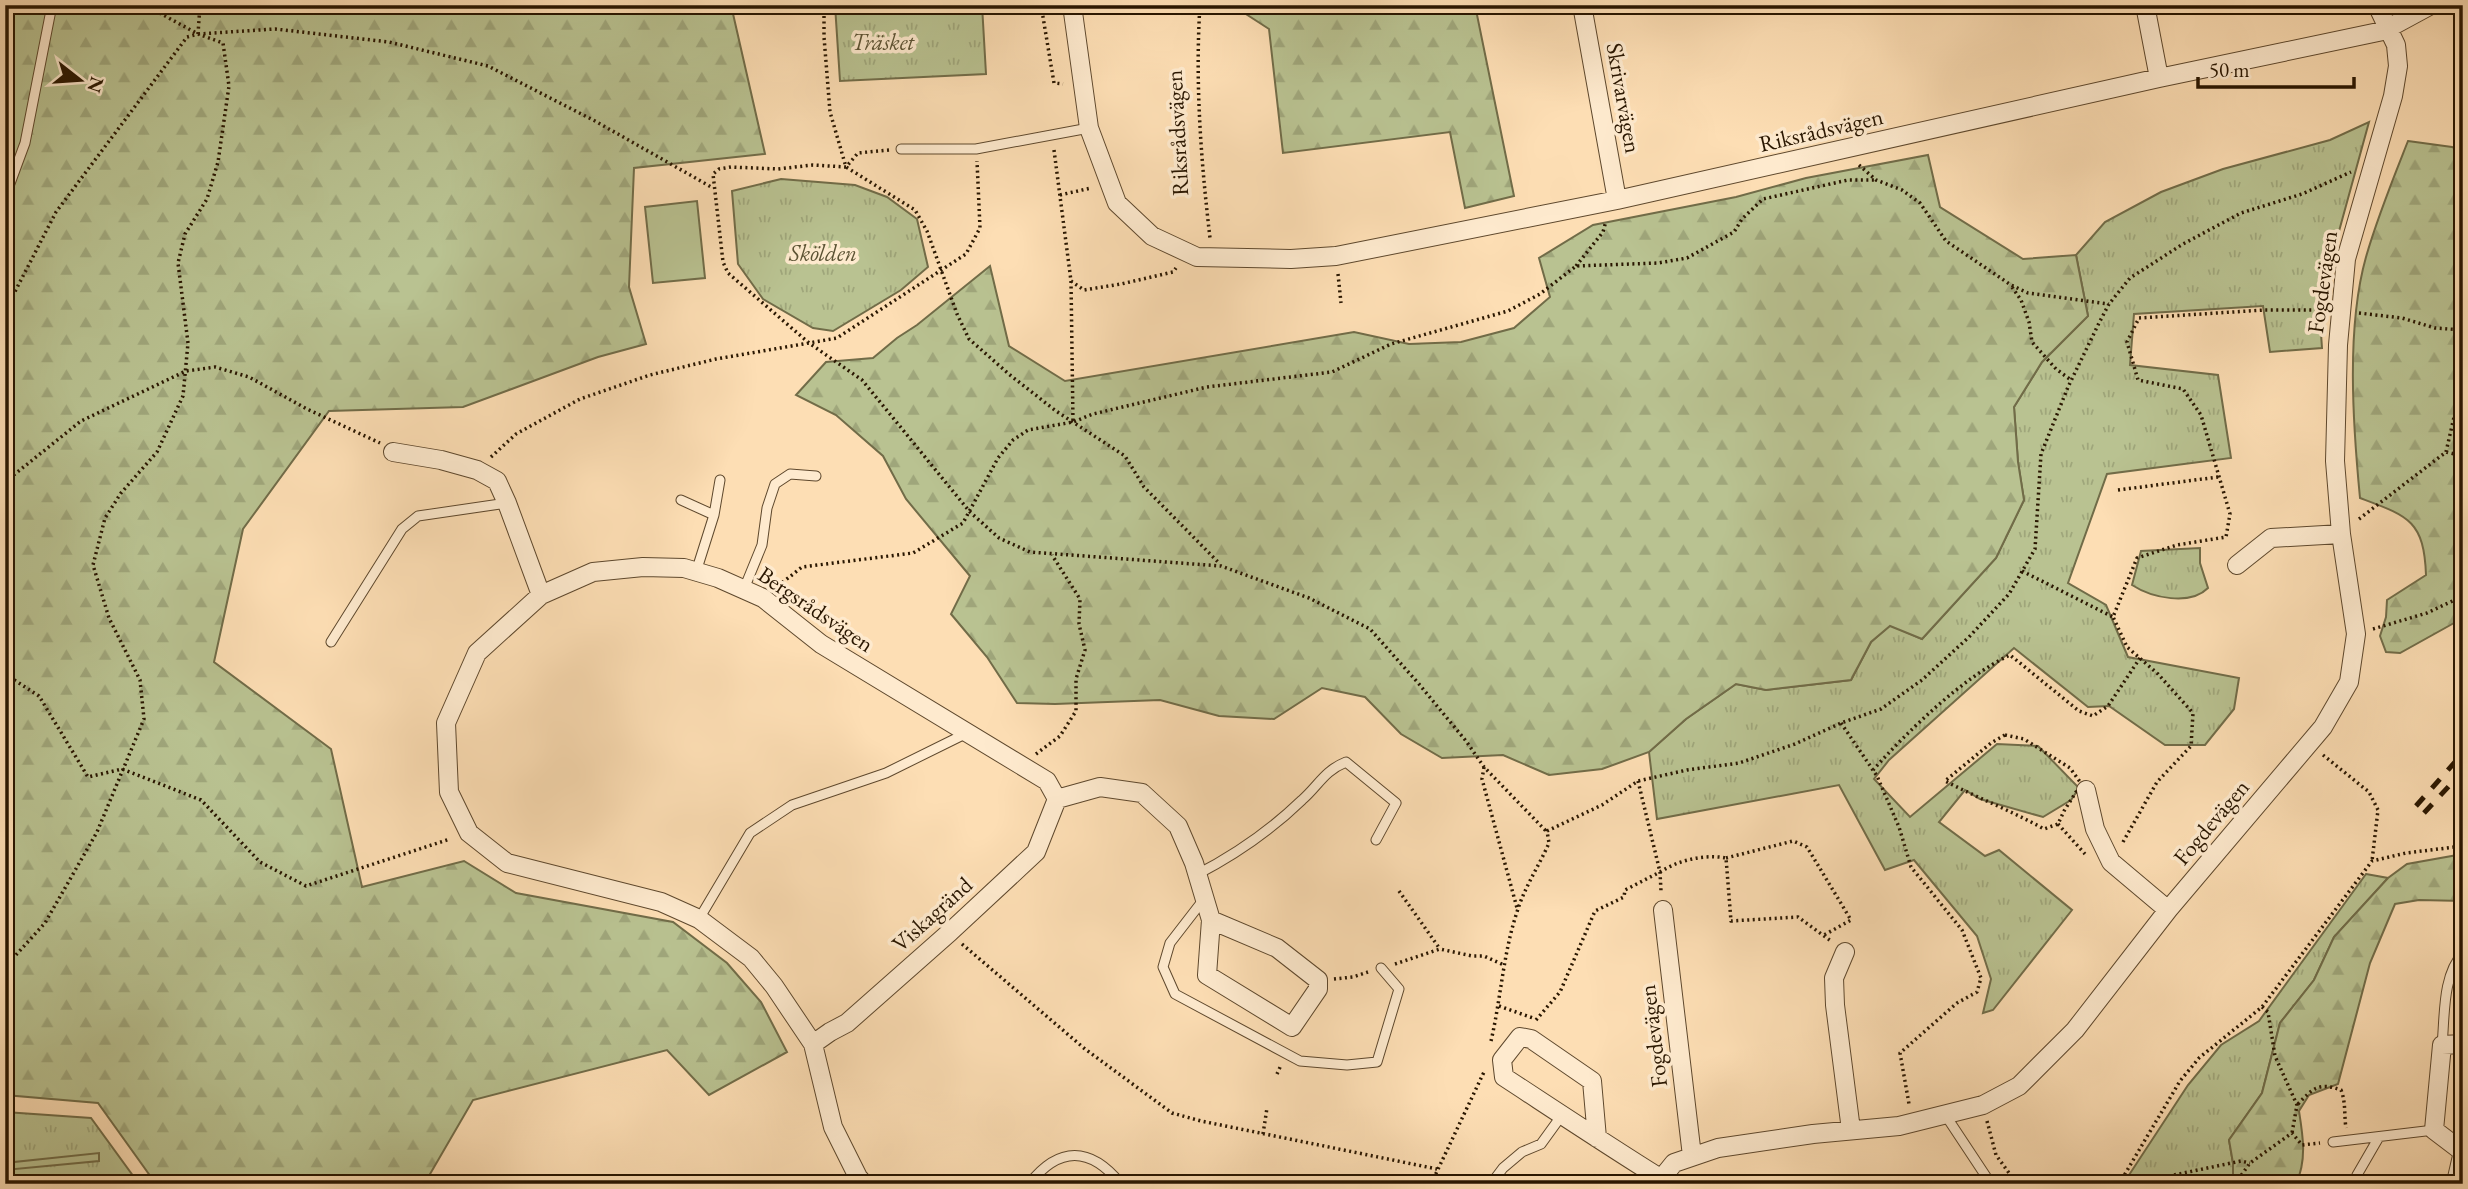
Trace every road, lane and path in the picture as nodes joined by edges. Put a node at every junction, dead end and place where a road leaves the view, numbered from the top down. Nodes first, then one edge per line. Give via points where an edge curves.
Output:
1 (52, 5) edge
2 (145, 5) edge
3 (200, 5) edge
4 (824, 5) edge
5 (1041, 5) edge
6 (1072, 5) edge
7 (1200, 5) edge
8 (1582, 5) edge
9 (2145, 5) edge
10 (2378, 5) edge
11 (2431, 5) edge
12 (2389, 28) junction
13 (198, 34) junction
14 (2159, 78) junction
15 (1072, 85) dead end
16 (1088, 128) junction
17 (1052, 134) junction
18 (901, 149) joint
19 (976, 149) junction
20 (1841, 150) junction
21 (846, 167) junction
22 (2371, 169) junction
23 (1876, 180) junction
24 (1110, 184) junction
25 (713, 187) junction
26 (1060, 195) junction
27 (5, 197) edge
28 (1611, 201) junction
29 (1188, 253) junction
30 (1336, 256) junction
31 (1212, 257) junction
32 (1576, 266) junction
33 (941, 270) junction
34 (1071, 281) junction
35 (2011, 285) junction
36 (1341, 303) dead end
37 (2109, 304) junction
38 (5, 311) edge
39 (2339, 311) junction
40 (2463, 330) edge
41 (809, 343) junction
42 (186, 371) junction
43 (2463, 378) edge
44 (2071, 380) junction
45 (1073, 422) junction
46 (393, 452) joint
47 (2446, 452) junction
48 (2463, 456) edge
49 (477, 470) junction
50 (816, 476) dead end
51 (2218, 477) junction
52 (720, 480) dead end
53 (5, 482) edge
54 (2118, 490) dead end
55 (681, 500) dead end
56 (508, 503) junction
57 (971, 512) junction
58 (714, 515) junction
59 (2342, 534) junction
60 (1052, 555) junction
61 (2237, 565) dead end
62 (1221, 566) junction
63 (2022, 570) junction
64 (696, 572) junction
65 (744, 589) junction
66 (541, 595) junction
67 (2463, 596) edge
68 (763, 598) junction
69 (2113, 617) junction
70 (2356, 634) junction
71 (331, 642) dead end
72 (2140, 658) junction
73 (5, 674) edge
74 (1841, 723) junction
75 (967, 733) junction
76 (2309, 744) junction
77 (1006, 756) junction
78 (1484, 767) junction
79 (122, 769) junction
80 (1873, 770) junction
81 (1638, 781) junction
82 (2086, 790) junction
83 (1058, 799) junction
84 (1547, 831) junction
85 (469, 833) junction
86 (1376, 840) dead end
87 (2463, 846) edge
88 (1726, 858) junction
89 (2372, 861) junction
90 (2112, 862) junction
91 (1660, 872) junction
92 (1196, 875) junction
93 (1399, 891) dead end
94 (1205, 898) junction
95 (1517, 910) junction
96 (1663, 910) joint
97 (2168, 910) junction
98 (699, 919) junction
99 (1212, 920) junction
100 (950, 932) junction
101 (1823, 935) junction
102 (1440, 949) junction
103 (1845, 952) joint
104 (2463, 953) edge
105 (1504, 965) junction
106 (5, 967) edge
107 (1381, 968) junction
108 (1318, 980) junction
109 (1499, 1006) junction
110 (2262, 1007) junction
111 (1536, 1019) junction
112 (1531, 1039) junction
113 (2462, 1043) edge
114 (813, 1044) junction
115 (1490, 1045) dead end
116 (2442, 1045) junction
117 (1485, 1071) dead end
118 (1983, 1105) junction
119 (2297, 1105) junction
120 (1267, 1108) dead end
121 (1562, 1115) junction
122 (1946, 1116) junction
123 (1913, 1123) junction
124 (1851, 1130) junction
125 (2434, 1130) junction
126 (2292, 1133) junction
127 (1263, 1134) junction
128 (2379, 1137) junction
129 (1597, 1138) junction
130 (2348, 1141) junction
131 (2333, 1142) dead end
132 (2302, 1145) dead end
133 (2461, 1149) edge
134 (1692, 1156) junction
135 (2250, 1163) junction
136 (1437, 1169) junction
137 (1658, 1181) edge
138 (864, 1184) edge
139 (1029, 1184) edge
140 (1121, 1184) edge
141 (1430, 1184) edge
142 (1491, 1184) edge
143 (1992, 1184) edge
144 (2017, 1184) edge
145 (2119, 1184) edge
146 (2131, 1184) edge
147 (2235, 1184) edge
148 (2355, 1184) edge
149 (2451, 1184) edge

1 - 27 lane via 25,143
2 - 13 path
3 - 13 path
4 - 21 path via 830,112
5 - 15 path via 1054,83
6 - 16 street, Riksrådsvägen
7 - 31 path, Riksrådsvägen via 1197,58
8 - 28 street, Skrivarvägen
9 - 14 street
10 - 12 street, Fogdevägen
11 - 12 street, Riksrådsvägen
12 - 14 street, Riksrådsvägen
12 - 22 street, Fogdevägen via 2398,66
13 - 25 path via 275,29 389,42 488,66
13 - 38 path via 187,37 57,212
13 - 42 path via 223,43 229,86 218,162 207,199 185,234 178,263 188,343
14 - 20 street, Riksrådsvägen
16 - 17 lane
16 - 24 street, Riksrådsvägen
17 - 19 lane
17 - 26 path
18 - 19 lane
18 - 21 path via 858,153
19 - 33 path via 980,228 966,254
20 - 23 path
20 - 28 street, Riksrådsvägen
21 - 25 path via 813,164 719,169 713,174
21 - 33 path via 915,210
22 - 37 path via 2358,169 2302,194 2241,213 2130,278
22 - 39 street, Fogdevägen via 2346,259
23 - 32 path via 1848,180 1763,199 1734,232 1687,258
23 - 35 path via 1920,203 1946,241
24 - 26 path
24 - 29 street, Riksrådsvägen via 1117,203 1152,236
25 - 41 path via 728,273
26 - 34 path
28 - 30 street, Riksrådsvägen
28 - 32 path via 1603,232
29 - 31 street, Riksrådsvägen
29 - 34 path via 1173,272 1084,290
30 - 31 street, Riksrådsvägen
30 - 36 path
32 - 45 path via 1508,311 1391,344 1332,372 1208,387
33 - 41 path via 837,338
33 - 45 path via 969,339
34 - 45 path
35 - 37 path via 2028,293
35 - 44 path via 2021,300 2032,342
37 - 44 path
39 - 40 path
39 - 51 path via 2264,310 2138,318 2127,342 2138,380 2183,390 2201,415
39 - 59 street, Fogdevägen via 2335,461
41 - 49 path via 650,374 580,400 516,434
41 - 57 path via 862,380
42 - 46 path via 215,367 248,377
42 - 53 path via 81,421
42 - 79 path via 183,396 157,453 105,518 93,565 109,618 140,680 144,719
43 - 47 path
44 - 63 path via 2041,454 2035,549
45 - 57 path via 1028,430 1013,440 998,458
45 - 62 path via 1125,456 1144,487
46 - 49 street
47 - 48 path
47 - 59 path
49 - 56 street via 497,481
50 - 65 lane via 790,474 775,484 762,545
51 - 54 path
51 - 69 path via 2231,514 2226,537 2137,558
52 - 58 lane
55 - 58 lane
56 - 66 street
56 - 71 lane via 418,516 402,529
57 - 60 path via 999,538 1030,552
57 - 68 path via 963,523 913,553 802,568
58 - 64 lane
59 - 61 street via 2271,538
59 - 70 street, Fogdevägen
60 - 62 path
60 - 77 path via 1080,599 1085,650 1076,679 1076,711 1060,736 1035,755
62 - 78 path via 1309,598 1370,629
63 - 69 path
63 - 74 path via 2001,603 1922,680 1881,709
64 - 65 street, Bergsrådsvägen
64 - 66 street, Bergsrådsvägen via 643,567 593,572
65 - 68 street, Bergsrådsvägen
66 - 85 street, Bergsrådsvägen via 477,653 446,723 449,792
67 - 70 path via 2427,613
68 - 75 street, Bergsrådsvägen via 821,644
69 - 72 path via 2127,647
70 - 76 street, Fogdevägen via 2349,682
72 - 80 path via 2108,706 2093,716 2079,711 2010,655 1990,664 1940,705
72 - 90 path via 2193,713 2191,746 2157,782
73 - 79 path via 39,696 88,777
74 - 80 path
74 - 81 path via 1739,763
75 - 77 street, Bergsrådsvägen
75 - 98 lane via 886,773 792,805 750,832
76 - 89 path via 2369,792 2378,810
76 - 97 street, Fogdevägen
77 - 83 street, Bergsrådsvägen via 1047,781
78 - 84 path
78 - 95 path via 1482,779
79 - 85 path via 201,800 260,862 306,886
79 - 106 path via 97,832 45,923
80 - 123 path via 1911,867 1962,930 1982,978 1977,992 1957,1003 1900,1053
81 - 84 path via 1602,806
81 - 91 path
82 - 82 path via 2076,792 2058,824 2044,829 1945,781 2005,735 2024,739 2070,768
82 - 90 street via 2095,829
83 - 92 street via 1100,787 1142,793 1178,826
83 - 100 street, Viskagränd via 1036,852
84 - 95 path via 1549,843
85 - 98 street, Bergsrådsvägen via 507,863 661,902
86 - 92 lane via 1396,803 1346,762 1332,768 1302,800 1227,859
87 - 89 path
88 - 91 path via 1674,863
88 - 101 path via 1731,921 1798,917
88 - 101 path via 1793,841 1807,847 1852,920
89 - 110 path
90 - 97 street
91 - 96 path
91 - 111 path via 1595,911 1560,992
92 - 94 street
93 - 102 path
94 - 99 street
94 - 107 lane via 1170,943 1163,967 1175,994 1300,1061 1377,1062 1399,989
95 - 105 path
96 - 134 street, Fogdevägen
97 - 118 street, Fogdevägen via 2043,1064 2019,1086
98 - 114 street, Bergsrådsvägen via 751,958
99 - 108 street via 1277,948
99 - 108 street via 1207,975 1280,1021 1292,1027 1318,989
100 - 114 street, Viskagränd via 847,1023
100 - 127 path via 1085,1049 1172,1113
101 - 103 path
102 - 105 path via 1484,956
102 - 107 path
103 - 124 street via 1834,978
104 - 116 lane via 2449,980
105 - 109 path
107 - 108 path via 1353,977
109 - 111 path
109 - 115 path
110 - 119 path via 2268,1012 2275,1056
110 - 145 path via 2199,1058 2180,1081
111 - 112 path
112 - 121 street, Fogdevägen via 1520,1037 1502,1060 1504,1077
112 - 129 street via 1592,1081
113 - 116 street
114 - 138 street, Bergsrådsvägen via 833,1127
116 - 125 street
117 - 136 path
118 - 122 street, Fogdevägen
118 - 144 path via 1996,1155
119 - 126 path
119 - 130 path via 2312,1089 2327,1085 2341,1090
120 - 127 path
121 - 129 street, Fogdevägen
121 - 142 lane via 1541,1144 1522,1152
122 - 123 street, Fogdevägen
122 - 143 lane
123 - 124 street, Fogdevägen
124 - 134 street, Fogdevägen via 1718,1148
125 - 128 lane
125 - 133 street
126 - 132 path
126 - 135 path
127 - 136 path
128 - 130 lane
128 - 148 lane
129 - 137 street, Fogdevägen
130 - 131 lane
133 - 149 lane
134 - 137 street, Fogdevägen via 1674,1163
135 - 146 path via 2241,1161
135 - 147 path
136 - 141 path
139 - 140 lane via 1055,1159 1073,1154 1097,1163

